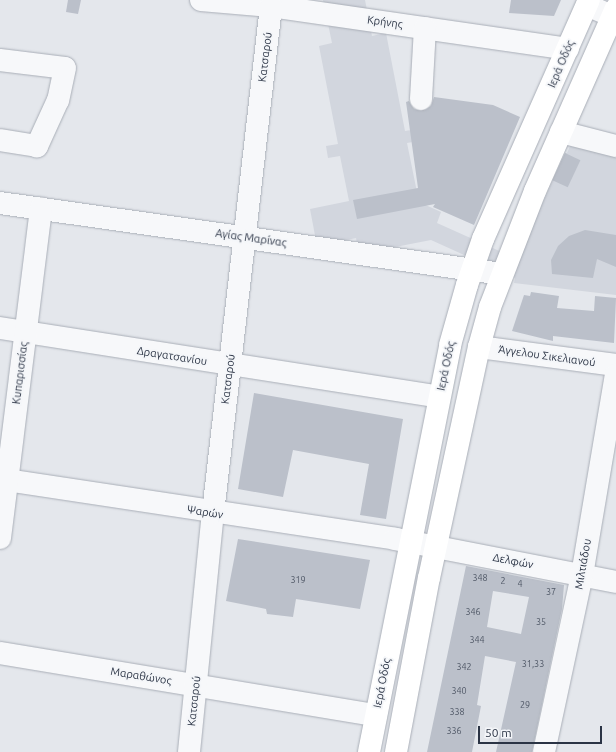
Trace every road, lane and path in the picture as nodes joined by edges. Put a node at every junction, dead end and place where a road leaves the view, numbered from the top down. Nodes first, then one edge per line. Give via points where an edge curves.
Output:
1 (201, 0) edge
2 (588, 2) edge
3 (271, 6) junction
4 (615, 14) edge
5 (425, 28) junction
6 (568, 49) junction
7 (0, 60) edge
8 (421, 99) dead end
9 (561, 132) junction
10 (0, 140) edge
11 (616, 146) edge
12 (0, 203) edge
13 (41, 209) junction
14 (244, 237) junction
15 (472, 269) junction
16 (502, 274) junction
17 (0, 328) edge
18 (25, 332) junction
19 (479, 347) junction
20 (616, 365) edge
21 (230, 366) junction
22 (616, 375) edge
23 (439, 397) junction
24 (4, 480) edge
25 (213, 513) junction
26 (0, 538) edge
27 (409, 541) junction
28 (436, 546) junction
29 (582, 575) junction
30 (616, 582) edge
31 (0, 653) edge
32 (195, 684) junction
33 (376, 715) junction
34 (189, 752) edge
35 (369, 752) edge
36 (396, 752) edge
37 (544, 752) edge

1 - 3 street, Κρήνης
2 - 4 street
2 - 6 main road, Ιερά Οδός
3 - 5 street, Κρήνης
3 - 14 street, Κατσαρού
4 - 9 main road
5 - 6 street, Κρήνης
5 - 8 street
6 - 15 main road, Ιερά Οδός
7 - 10 street via 65,68 58,100 37,146
9 - 11 street
9 - 16 main road
12 - 13 street, Αγίας Μαρίνας
13 - 14 street, Αγίας Μαρίνας
13 - 18 street, Κυπαρισσίας
14 - 15 street, Αγίας Μαρίνας
14 - 21 street, Κατσαρού
15 - 16 street, Αγίας Μαρίνας
15 - 23 main road, Ιερά Οδός via 450,345
16 - 19 main road
17 - 18 street, Δραγατσανίου
18 - 21 street, Δραγατσανίου
18 - 24 street, Κυπαρισσίας
19 - 20 street, Άγγελου Σικελιανού
19 - 28 main road
21 - 23 street, Δραγατσανίου
21 - 25 street, Κατσαρού
22 - 29 street, Μιλτιάδου
23 - 27 main road, Ιερά Οδός
24 - 25 street, Ψαρών
24 - 26 street, Κυπαρισσίας
25 - 27 street, Ψαρών
25 - 32 street, Κατσαρού
27 - 28 street, Δελφών
27 - 33 main road, Ιερά Οδός
28 - 29 street, Δελφών
28 - 36 main road
29 - 30 street, Δελφών
29 - 37 street, Μιλτιάδου
31 - 32 street, Μαραθώνος
32 - 33 street, Μαραθώνος
32 - 34 street, Κατσαρού
33 - 35 main road, Ιερά Οδός

